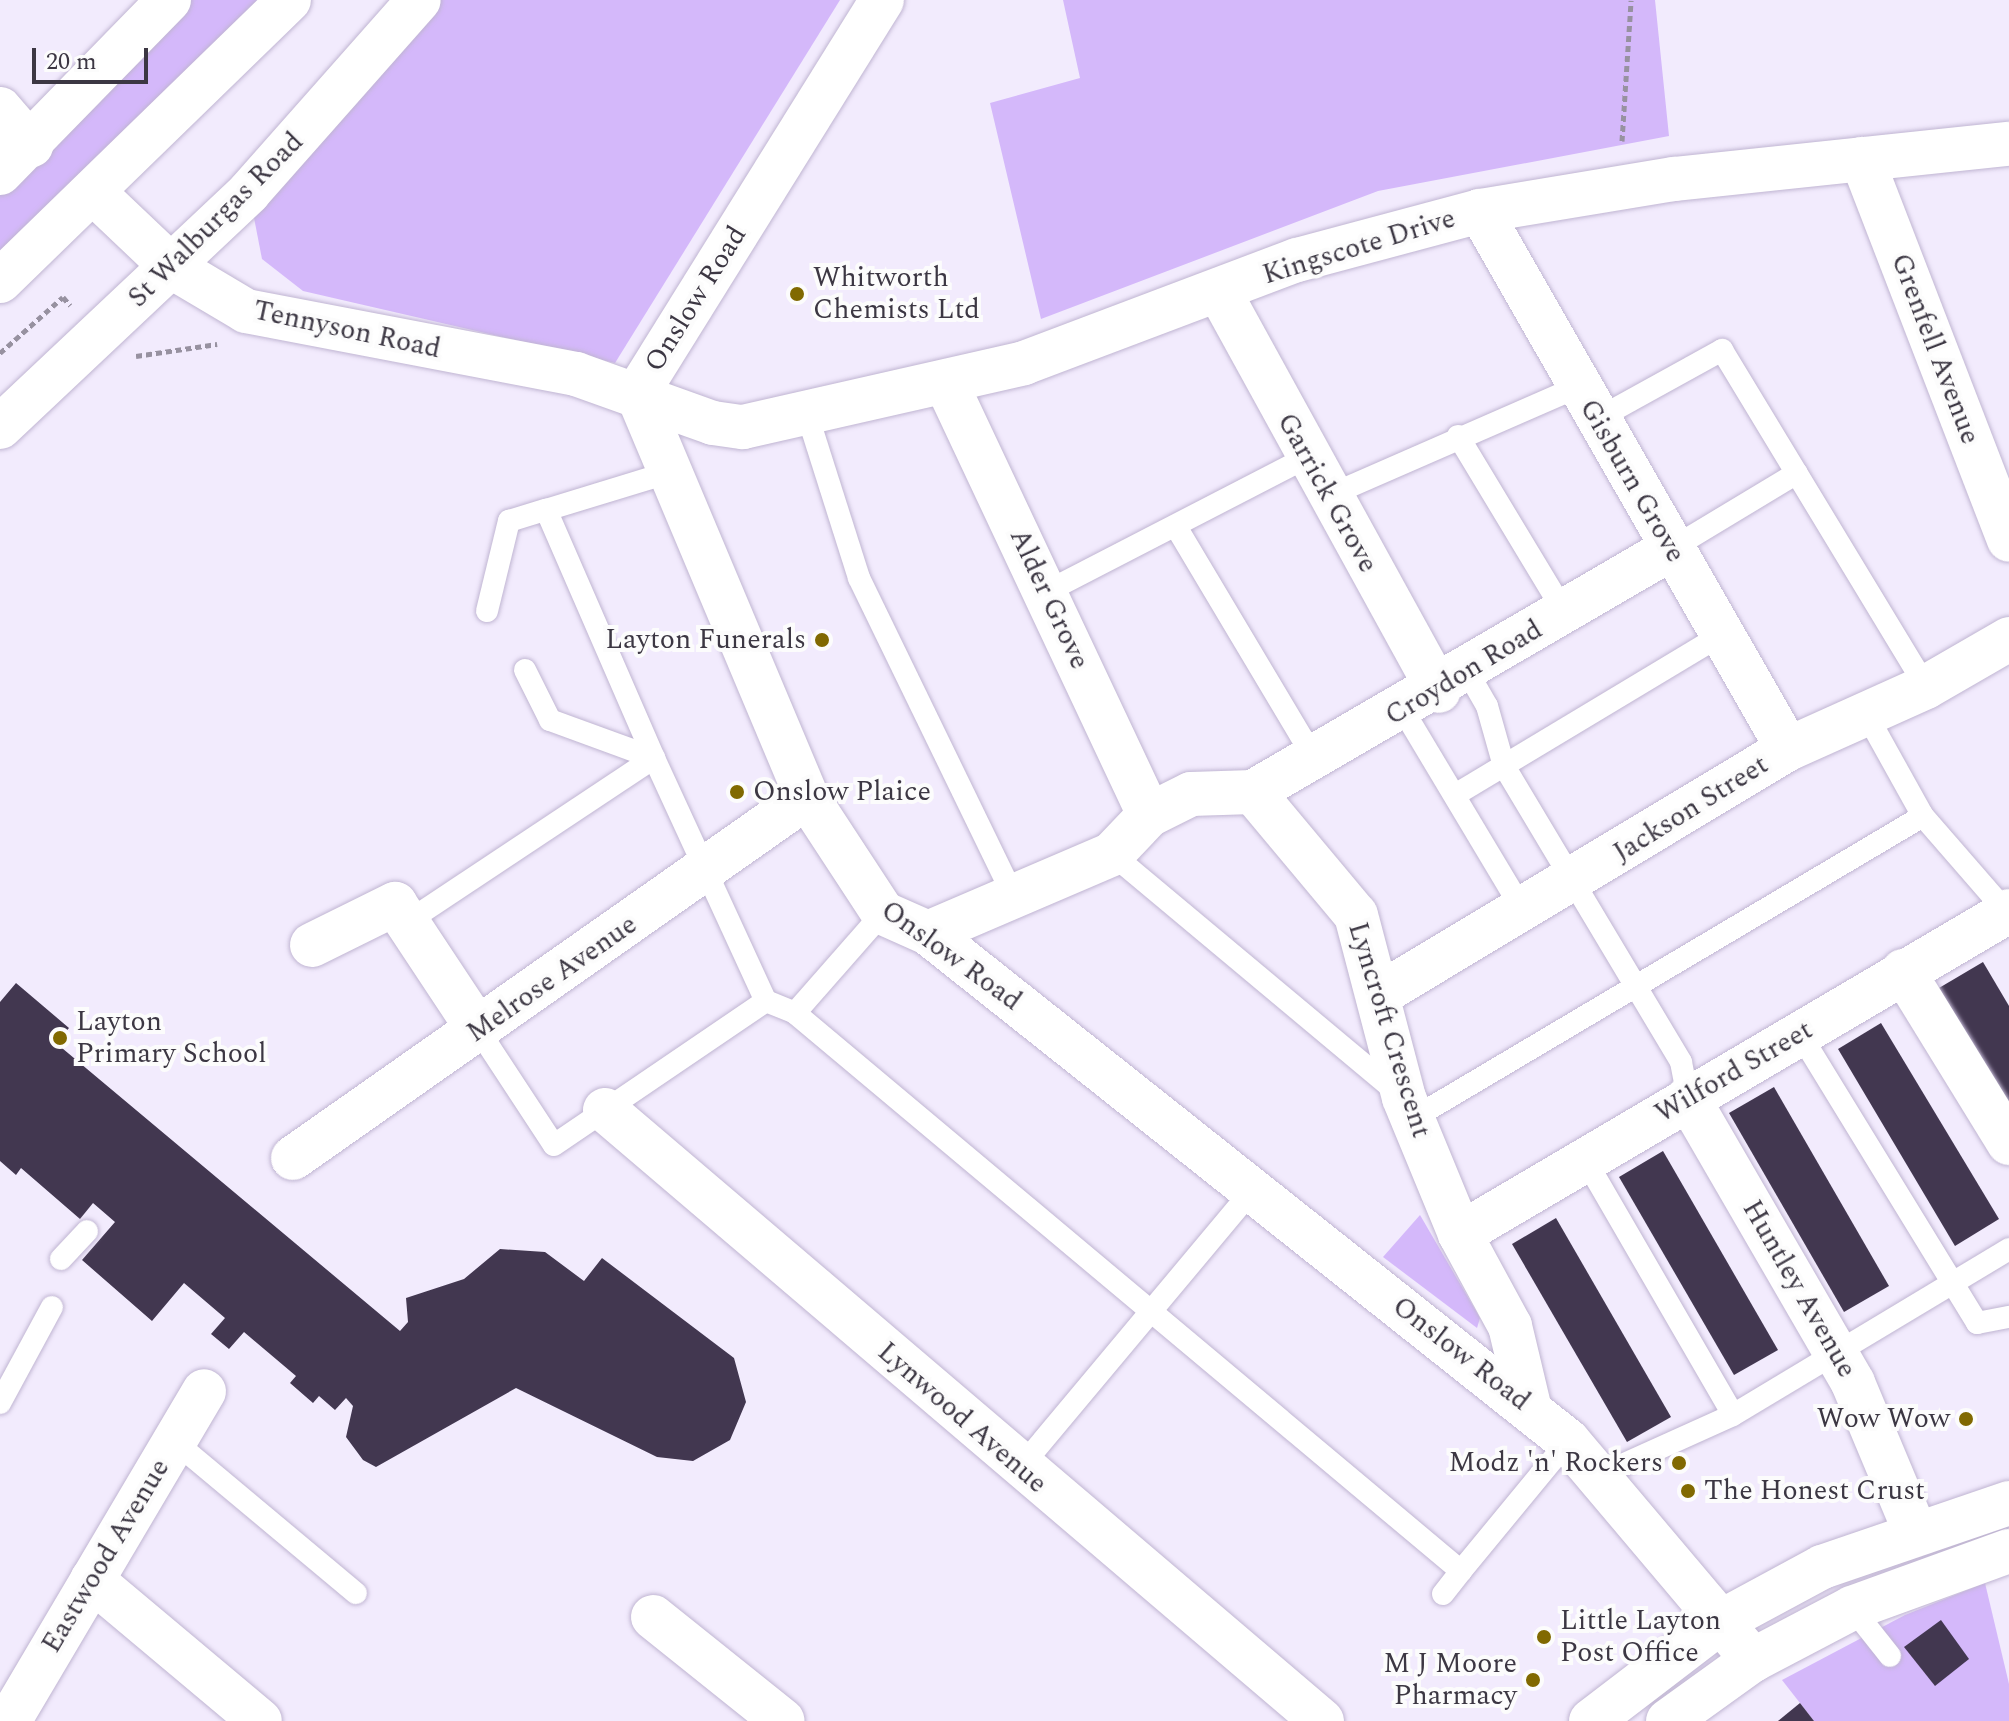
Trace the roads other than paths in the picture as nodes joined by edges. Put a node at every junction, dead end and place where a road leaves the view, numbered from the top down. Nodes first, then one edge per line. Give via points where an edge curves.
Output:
1 (169, 0) edge
2 (289, 0) edge
3 (419, 0) edge
4 (882, 0) edge
5 (0, 109) edge
6 (2009, 144) edge
7 (16, 159) edge
8 (1862, 159) junction
9 (93, 192) junction
10 (1480, 211) junction
11 (172, 267) junction
12 (0, 281) edge
13 (1220, 293) junction
14 (947, 385) junction
15 (637, 393) junction
16 (1587, 403) junction
17 (807, 414) junction
18 (0, 427) edge
19 (1458, 436) junction
20 (1306, 458) junction
21 (667, 473) junction
22 (1797, 473) junction
23 (1328, 496) junction
24 (546, 510) junction
25 (1178, 530) junction
26 (2009, 540) edge
27 (1671, 549) junction
28 (1046, 592) junction
29 (487, 611) dead end
30 (1564, 612) junction
31 (1720, 636) junction
32 (2009, 639) edge
33 (525, 670) dead end
34 (1926, 687) junction
35 (1437, 691) junction
36 (1865, 712) junction
37 (1788, 749) junction
38 (654, 758) junction
39 (1315, 760) junction
40 (1504, 766) junction
41 (1253, 792) junction
42 (1455, 795) junction
43 (807, 797) junction
44 (1149, 815) junction
45 (1923, 816) junction
46 (1112, 854) junction
47 (706, 871) junction
48 (1574, 881) junction
49 (1015, 899) junction
50 (1522, 909) junction
51 (883, 913) junction
52 (2008, 913) edge
53 (407, 922) junction
54 (928, 933) junction
55 (312, 945) dead end
56 (1903, 971) junction
57 (1637, 988) junction
58 (1380, 994) junction
59 (766, 1001) junction
60 (795, 1013) junction
61 (479, 1031) junction
62 (1800, 1034) junction
63 (1688, 1098) junction
64 (1408, 1109) junction
65 (605, 1110) junction
66 (2009, 1143) edge
67 (293, 1158) dead end
68 (1586, 1161) junction
69 (1253, 1189) junction
70 (87, 1231) dead end
71 (1460, 1234) junction
72 (2009, 1249) edge
73 (61, 1259) dead end
74 (1953, 1285) junction
75 (52, 1307) dead end
76 (1150, 1309) junction
77 (2009, 1317) edge
78 (1838, 1356) junction
79 (204, 1391) dead end
80 (0, 1403) edge
81 (1529, 1406) junction
82 (1733, 1415) junction
83 (174, 1441) junction
84 (1568, 1441) junction
85 (1020, 1468) junction
86 (1600, 1475) junction
87 (2009, 1503) edge
88 (1915, 1531) junction
89 (2009, 1551) edge
90 (1461, 1571) junction
91 (92, 1580) junction
92 (356, 1593) dead end
93 (1443, 1594) dead end
94 (1852, 1608) junction
95 (653, 1617) dead end
96 (1722, 1621) junction
97 (1890, 1656) dead end
98 (1753, 1660) junction
99 (9, 1721) edge
100 (260, 1721) edge
101 (783, 1721) edge
102 (1322, 1721) edge
103 (1591, 1721) edge
104 (1668, 1721) edge

1 - 7 street
2 - 9 street
3 - 11 street, St Walburgas Road via 374,59
4 - 15 street, Onslow Road
5 - 7 street
6 - 8 street, Kingscote Drive
8 - 10 street, Kingscote Drive
8 - 26 street, Grenfell Avenue
9 - 11 street, Tennyson Road
9 - 12 street
10 - 13 street, Kingscote Drive via 1297,260
10 - 16 street, Gisburn Grove
11 - 15 street, Tennyson Road via 246,311 576,374
11 - 18 street, St Walburgas Road
13 - 14 street, Kingscote Drive
13 - 20 street, Garrick Grove
14 - 17 street, Kingscote Drive
14 - 28 street, Alder Grove
15 - 17 street, Kingscote Drive via 713,423 743,427
15 - 21 street, Onslow Road
16 - 19 lane
16 - 22 lane via 1722,350
16 - 27 street, Gisburn Grove
17 - 49 lane via 859,578
19 - 23 lane
19 - 30 lane
20 - 23 street, Garrick Grove
20 - 25 lane
21 - 24 lane
21 - 43 street, Onslow Road
22 - 27 lane
22 - 34 lane
23 - 35 street, Garrick Grove
24 - 29 lane via 509,521
24 - 38 lane
25 - 28 lane
25 - 39 lane
27 - 30 street, Croydon Road
27 - 31 street, Gisburn Grove
28 - 44 street, Alder Grove
30 - 35 street, Croydon Road
31 - 37 street, Gisburn Grove
31 - 40 lane
32 - 34 street, Jackson Street
33 - 38 lane via 550,720
34 - 36 street, Jackson Street
35 - 39 street, Croydon Road
35 - 40 lane via 1487,706
35 - 42 lane
36 - 37 street, Jackson Street
36 - 45 lane
37 - 48 street, Jackson Street
38 - 47 lane
38 - 53 lane
39 - 41 street, Croydon Road
40 - 42 lane
40 - 48 lane
41 - 44 street via 1191,794
41 - 58 street, Lyncroft Crescent via 1356,915
42 - 50 lane
43 - 47 street, Melrose Avenue
43 - 51 street, Onslow Road
44 - 46 street
45 - 52 lane
45 - 57 lane
46 - 49 street
46 - 64 lane
47 - 59 lane
47 - 61 street, Melrose Avenue
48 - 50 street, Jackson Street
48 - 57 lane
49 - 54 street
50 - 58 street, Jackson Street
51 - 54 street, Onslow Road
51 - 60 lane
52 - 56 street, Wilford Street
53 - 55 street via 395,904
53 - 61 street
54 - 69 street, Onslow Road
56 - 62 street, Wilford Street
56 - 66 street
57 - 63 lane via 1681,1062
57 - 64 lane
58 - 64 street, Lyncroft Crescent
59 - 60 lane
59 - 65 lane
60 - 76 lane
61 - 65 lane via 554,1145
61 - 67 street, Melrose Avenue
62 - 63 street, Wilford Street
62 - 74 lane
63 - 68 street, Wilford Street
63 - 78 street, Huntley Avenue
64 - 71 street, Lyncroft Crescent
65 - 85 street, Lynwood Avenue
68 - 71 street, Wilford Street
68 - 82 lane
69 - 76 lane
69 - 81 street, Onslow Road
70 - 73 lane
71 - 81 street, Lyncroft Crescent via 1510,1326
72 - 74 lane
74 - 77 lane via 1977,1323
74 - 78 lane
75 - 80 lane
76 - 85 lane
76 - 90 lane
78 - 82 lane
78 - 88 street, Huntley Avenue
79 - 83 street, Eastwood Avenue
81 - 84 street, Onslow Road
82 - 86 lane
83 - 91 street, Eastwood Avenue
83 - 92 lane
84 - 86 street, Onslow Road
84 - 90 lane
85 - 102 street, Lynwood Avenue
86 - 96 street, Onslow Road
87 - 88 street
88 - 96 street via 1822,1567
89 - 94 street
90 - 93 lane
91 - 99 street, Eastwood Avenue
91 - 100 street
94 - 97 lane
94 - 98 street
95 - 101 street
96 - 98 street, Onslow Road
96 - 103 street
98 - 104 street

